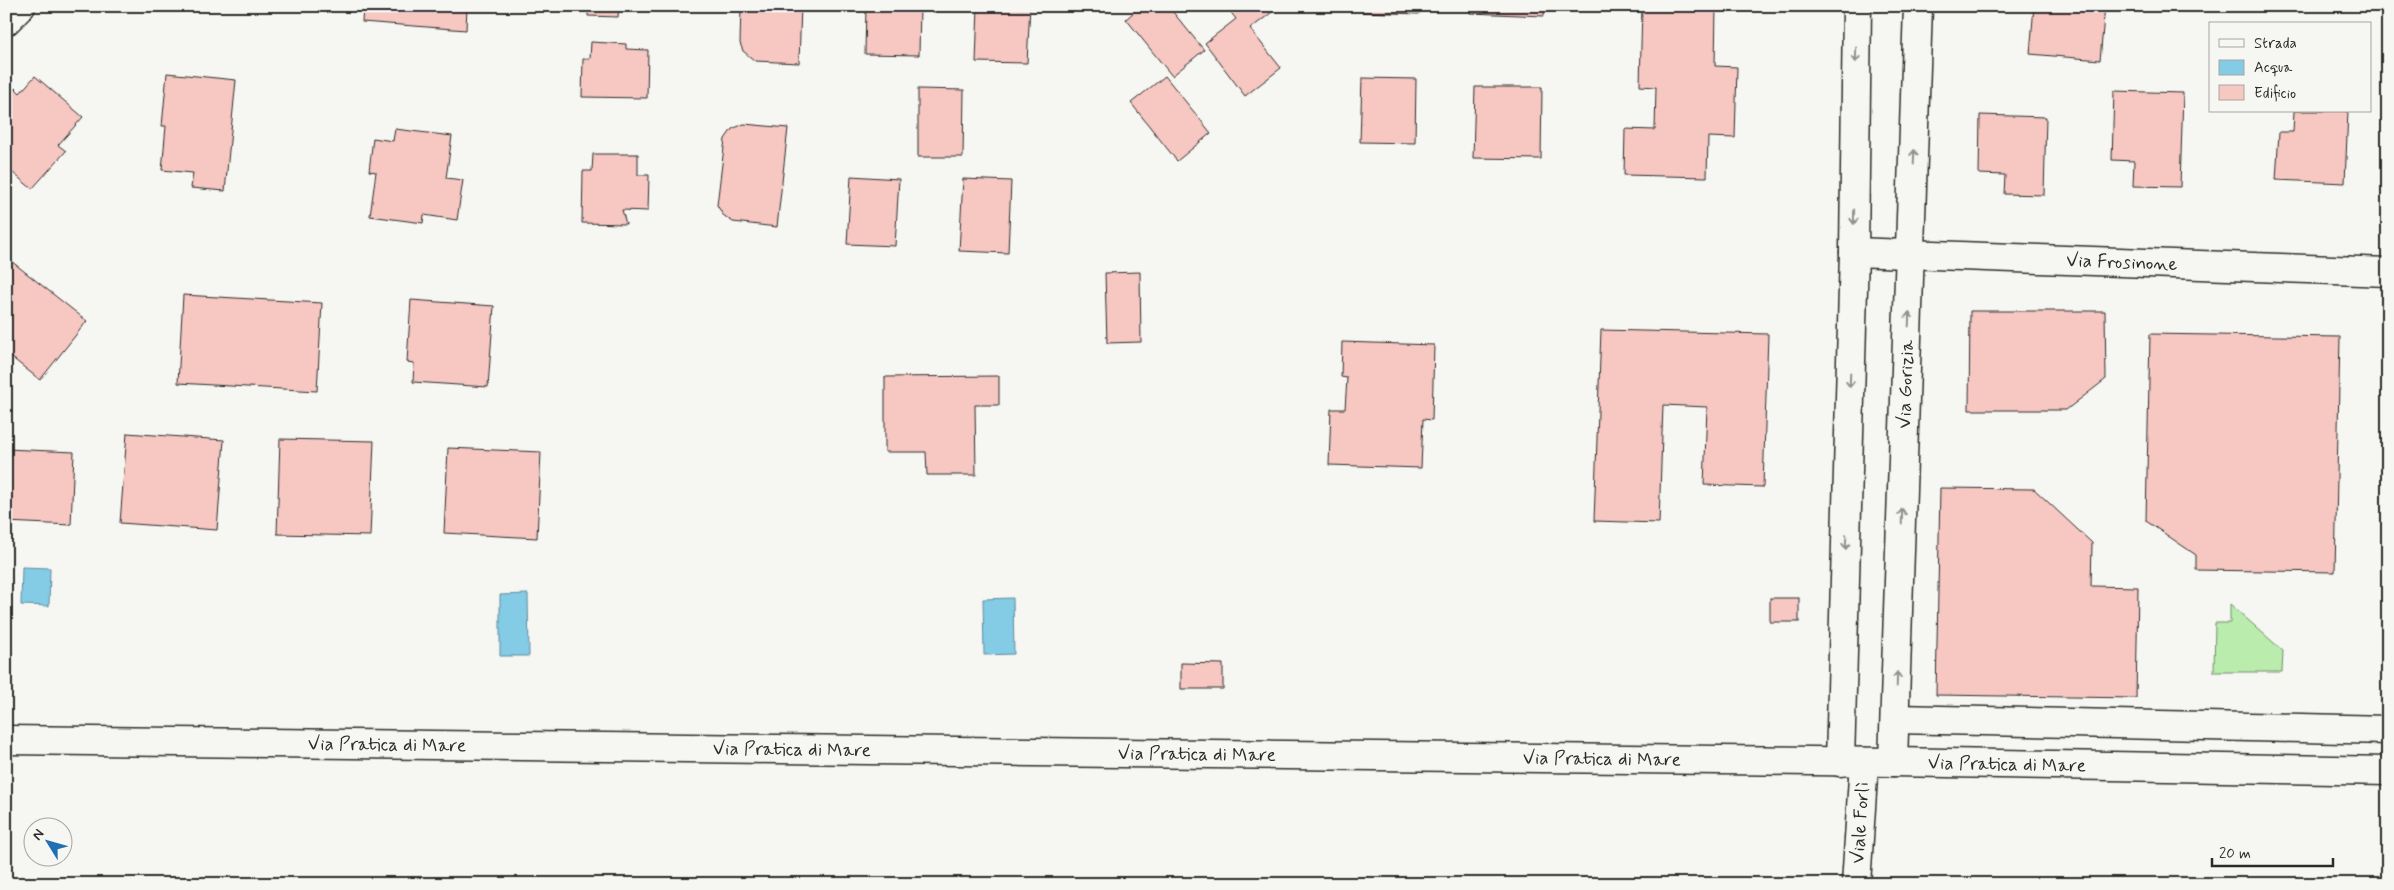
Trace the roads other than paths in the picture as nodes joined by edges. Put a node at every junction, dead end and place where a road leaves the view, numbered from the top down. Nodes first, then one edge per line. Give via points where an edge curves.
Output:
1 (21, 6) edge
2 (1857, 6) edge
3 (1918, 6) edge
4 (6, 21) edge
5 (1854, 252) junction
6 (1911, 254) junction
7 (2388, 272) edge
8 (1896, 719) junction
9 (2388, 730) edge
10 (6, 740) edge
11 (1852, 762) junction
12 (1893, 762) junction
13 (2388, 772) edge
14 (1856, 884) edge

1 - 4 street
2 -> 5 street
6 -> 3 street, Via Gorizia
5 - 6 street, Via Frosinone
5 -> 11 street
6 - 7 street, Via Frosinone
8 -> 6 street, Via Gorizia
8 - 9 street
8 - 12 street, Via Gorizia
10 - 11 street, Via Pratica di Mare
11 - 12 street, Via Pratica di Mare
11 - 14 street, Viale Forlì
12 - 13 street, Via Pratica di Mare

